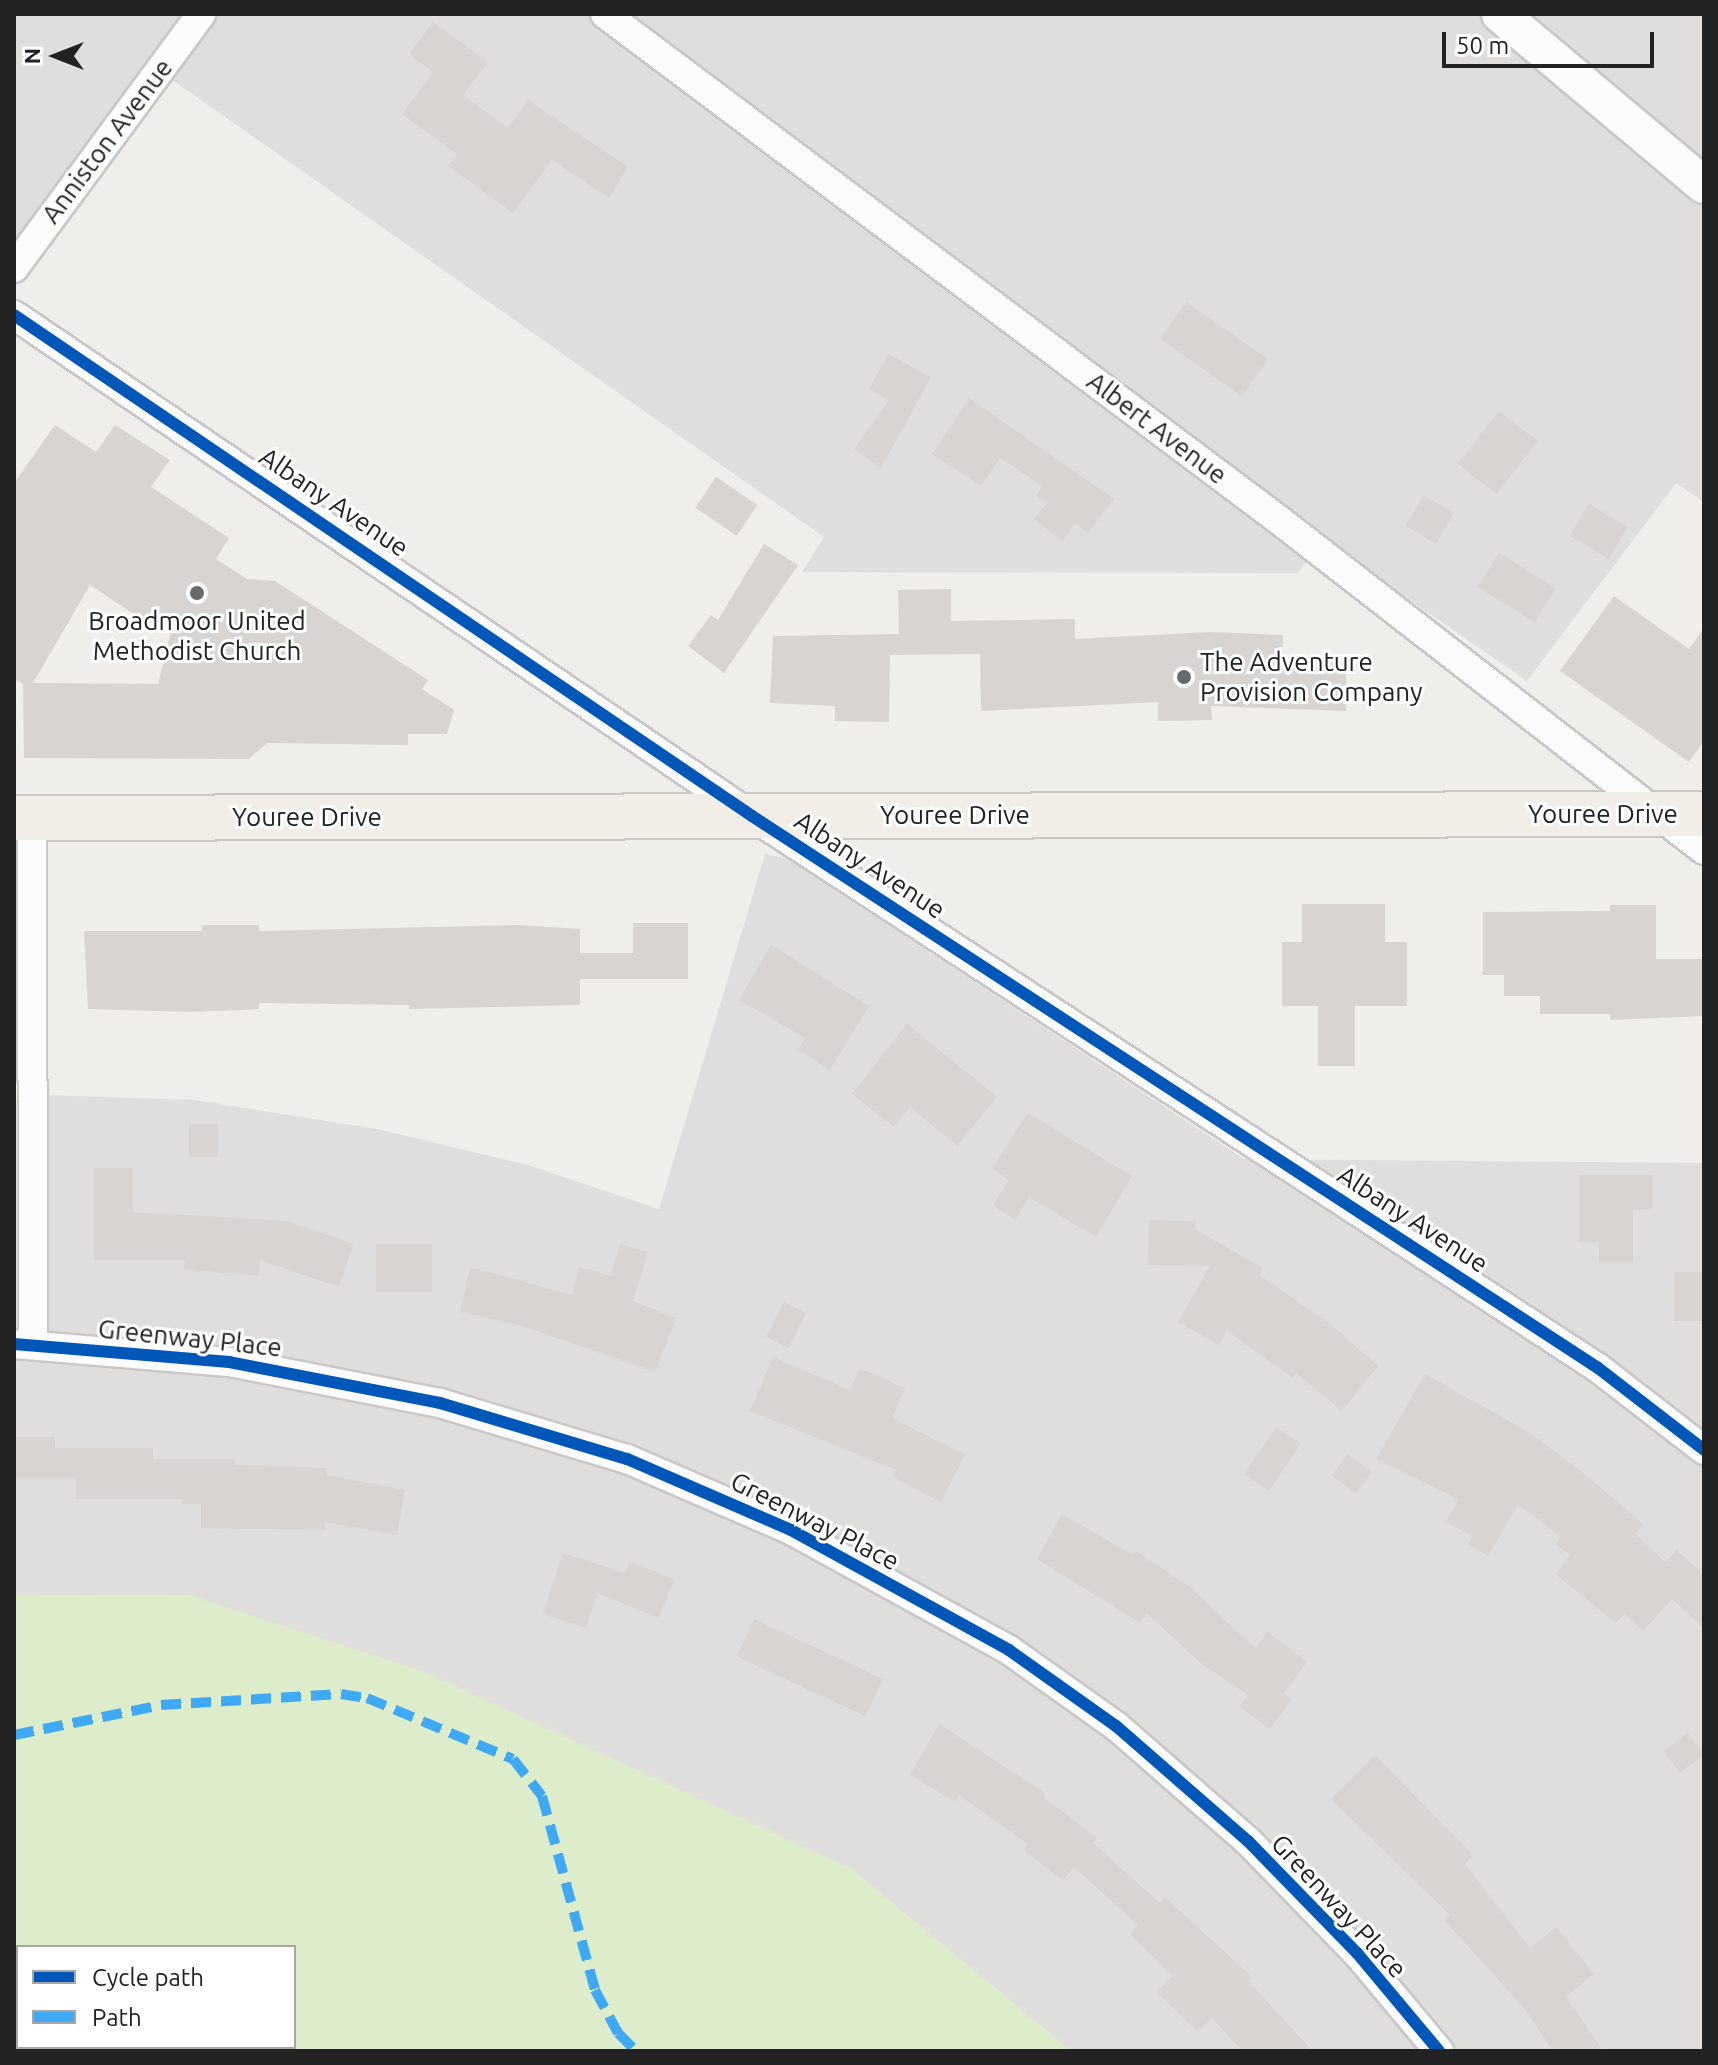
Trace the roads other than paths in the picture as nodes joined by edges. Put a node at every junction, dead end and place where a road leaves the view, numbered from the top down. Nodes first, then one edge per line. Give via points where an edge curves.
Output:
1 (201, 14) edge
2 (605, 14) edge
3 (1500, 14) edge
4 (1704, 185) edge
5 (14, 268) edge
6 (14, 315) edge
7 (1659, 814) junction
8 (1704, 814) edge
9 (752, 816) junction
10 (23, 818) edge
11 (1704, 850) edge
12 (23, 1345) edge
13 (1704, 1450) edge
14 (1439, 2051) edge

1 - 5 street, Anniston Avenue
2 - 7 street, Albert Avenue via 1279,520
3 - 4 street
6 - 9 street, Albany Avenue
7 - 8 main road, Youree Drive
7 - 9 main road, Youree Drive
7 - 11 street, Albert Avenue
9 - 10 main road, Youree Drive
9 - 13 street, Albany Avenue via 1573,1350
10 - 12 street
12 - 14 street, Greenway Place via 242,1363 440,1403 627,1459 791,1530 1009,1650 1116,1726 1248,1841 1357,1953

